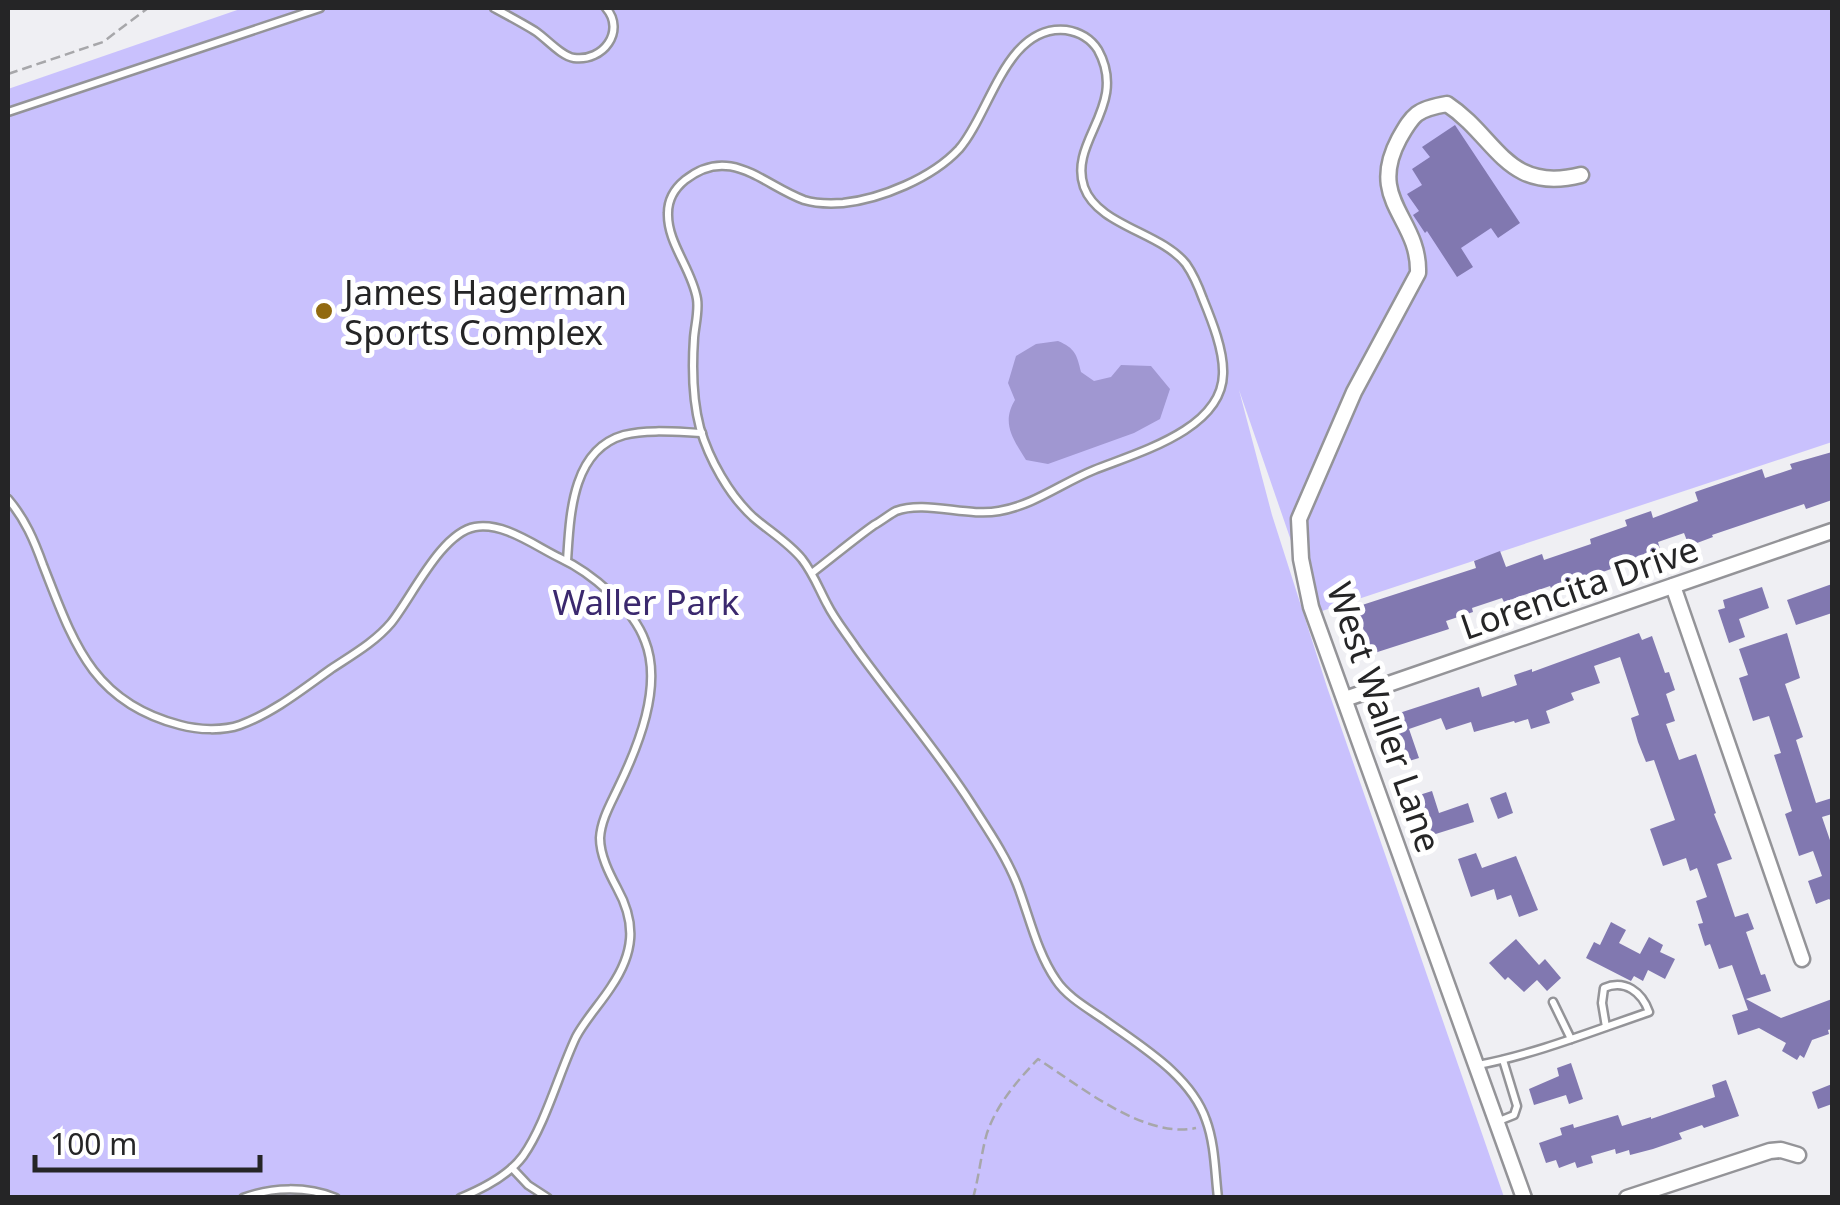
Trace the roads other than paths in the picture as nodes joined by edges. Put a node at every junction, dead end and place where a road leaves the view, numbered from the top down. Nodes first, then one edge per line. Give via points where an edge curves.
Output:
1 (320, 8) edge
2 (494, 8) edge
3 (606, 8) edge
4 (8, 112) edge
5 (1580, 174) dead end
6 (702, 433) junction
7 (8, 498) edge
8 (1832, 530) edge
9 (567, 562) junction
10 (812, 573) junction
11 (1672, 586) junction
12 (1345, 699) junction
13 (1802, 959) dead end
14 (1554, 1002) dead end
15 (1606, 1027) junction
16 (1572, 1039) junction
17 (1503, 1060) junction
18 (1476, 1065) junction
19 (1498, 1122) junction
20 (1798, 1155) dead end
21 (512, 1168) junction
22 (243, 1198) edge
23 (336, 1198) edge
24 (460, 1198) edge
25 (548, 1198) edge
26 (1218, 1198) edge
27 (1524, 1198) edge
28 (1626, 1198) edge

1 - 4 lane
2 - 3 lane via 570,58 593,58 606,48 615,30
5 - 12 street, West Waller Lane via 1537,178 1521,170 1446,104 1411,117 1394,148 1387,181 1419,259 1418,273 1354,392 1299,519 1311,607
6 - 9 lane via 625,435 592,454 574,497
6 - 10 lane via 748,514 782,538
6 - 10 lane via 692,376 698,302 667,217 669,202 690,176 706,168 744,168 807,202 871,198 958,150 1025,43 1062,29 1083,34 1097,47 1106,86 1101,118 1083,153 1082,183 1102,210 1185,263 1221,354 1223,376 1214,404 1165,442 1016,506 976,513 899,509
7 - 9 lane via 32,536 88,666 134,706 210,729 238,726 281,704 372,641 463,530 496,528
8 - 11 street, Lorencita Drive
9 - 21 lane via 629,612 652,668 637,742 600,837 632,933 624,968 578,1034 539,1127
10 - 26 lane via 830,610 987,830 1061,988 1160,1061 1199,1105 1208,1124
11 - 12 street, Lorencita Drive
11 - 13 street
12 - 18 street, West Waller Lane
14 - 16 lane
15 - 15 lane via 1649,1012 1644,999 1628,986 1604,988
15 - 16 lane
16 - 17 lane
17 - 18 lane
17 - 19 lane via 1517,1106
18 - 19 street, West Waller Lane
19 - 27 street, West Waller Lane
20 - 28 street via 1770,1151
21 - 24 lane
21 - 25 lane
22 - 23 lane via 296,1189

